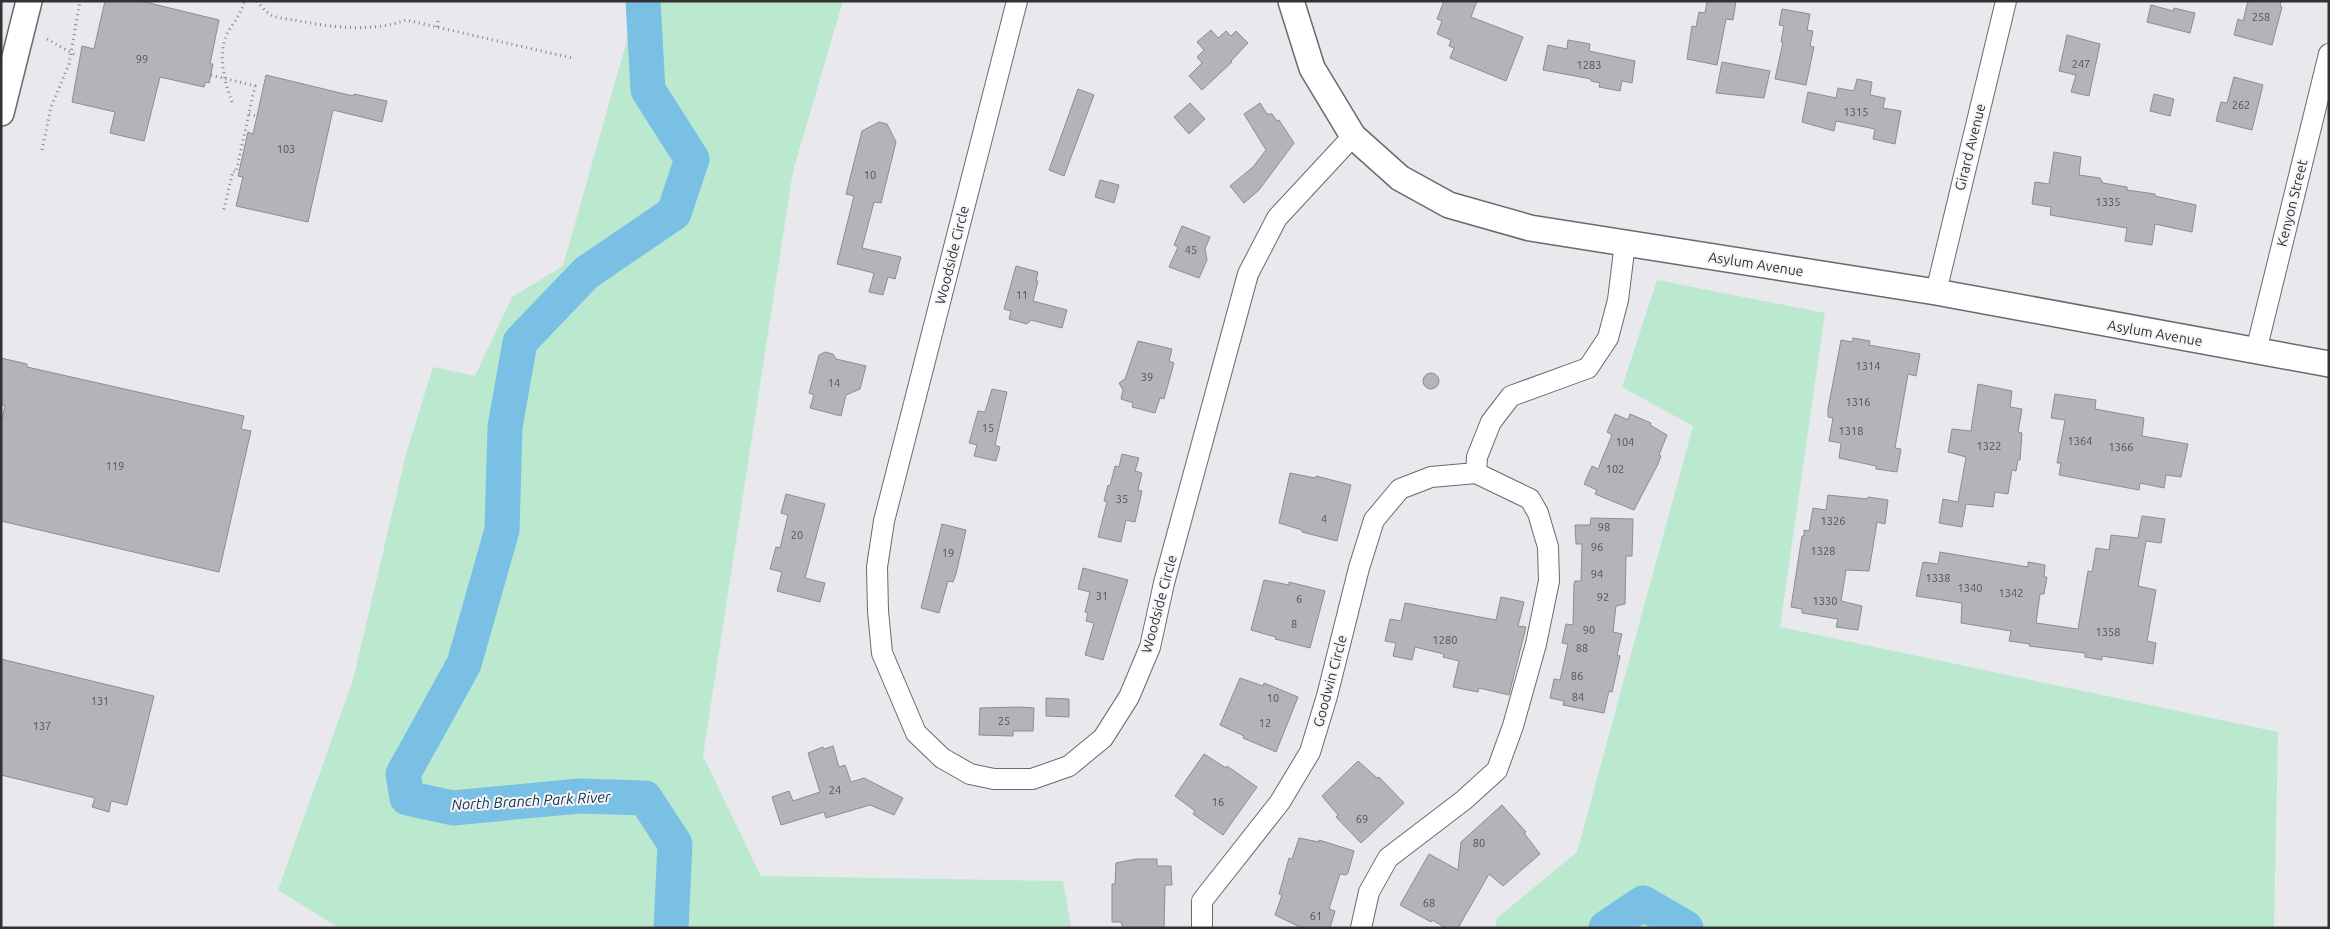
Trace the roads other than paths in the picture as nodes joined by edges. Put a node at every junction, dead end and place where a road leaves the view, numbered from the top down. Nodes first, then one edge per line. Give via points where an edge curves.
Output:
1 (29, 1) edge
2 (1017, 1) edge
3 (1291, 1) edge
4 (2006, 1) edge
5 (10, 47) edge
6 (2329, 54) edge
7 (1, 113) edge
8 (1353, 136) junction
9 (1625, 243) junction
10 (1936, 292) junction
11 (2256, 351) junction
12 (2329, 364) edge
13 (1476, 472) junction
14 (1202, 928) edge
15 (1361, 928) edge

1 - 5 main road
2 - 8 street, Woodside Circle via 884,521 877,567 882,653 898,696 916,733 942,758 970,774 994,779 1032,780 1069,766 1103,738 1129,697 1150,647 1164,583 1248,274 1277,218
3 - 8 main road, Asylum Avenue via 1312,68
4 - 10 street, Girard Avenue
5 - 7 main road
6 - 11 street, Kenyon Street
8 - 9 main road, Asylum Avenue via 1400,178 1449,205 1530,228
9 - 10 main road, Asylum Avenue
9 - 13 street via 1618,300 1608,338 1588,368 1511,396 1491,422 1477,457
10 - 11 main road, Asylum Avenue
11 - 12 main road, Asylum Avenue
13 - 14 street, Goodwin Circle via 1431,477 1400,489 1374,520 1310,752 1280,802 1202,901
13 - 15 street via 1530,499 1538,513 1548,547 1549,581 1536,644 1497,770 1464,800 1388,858 1369,892

